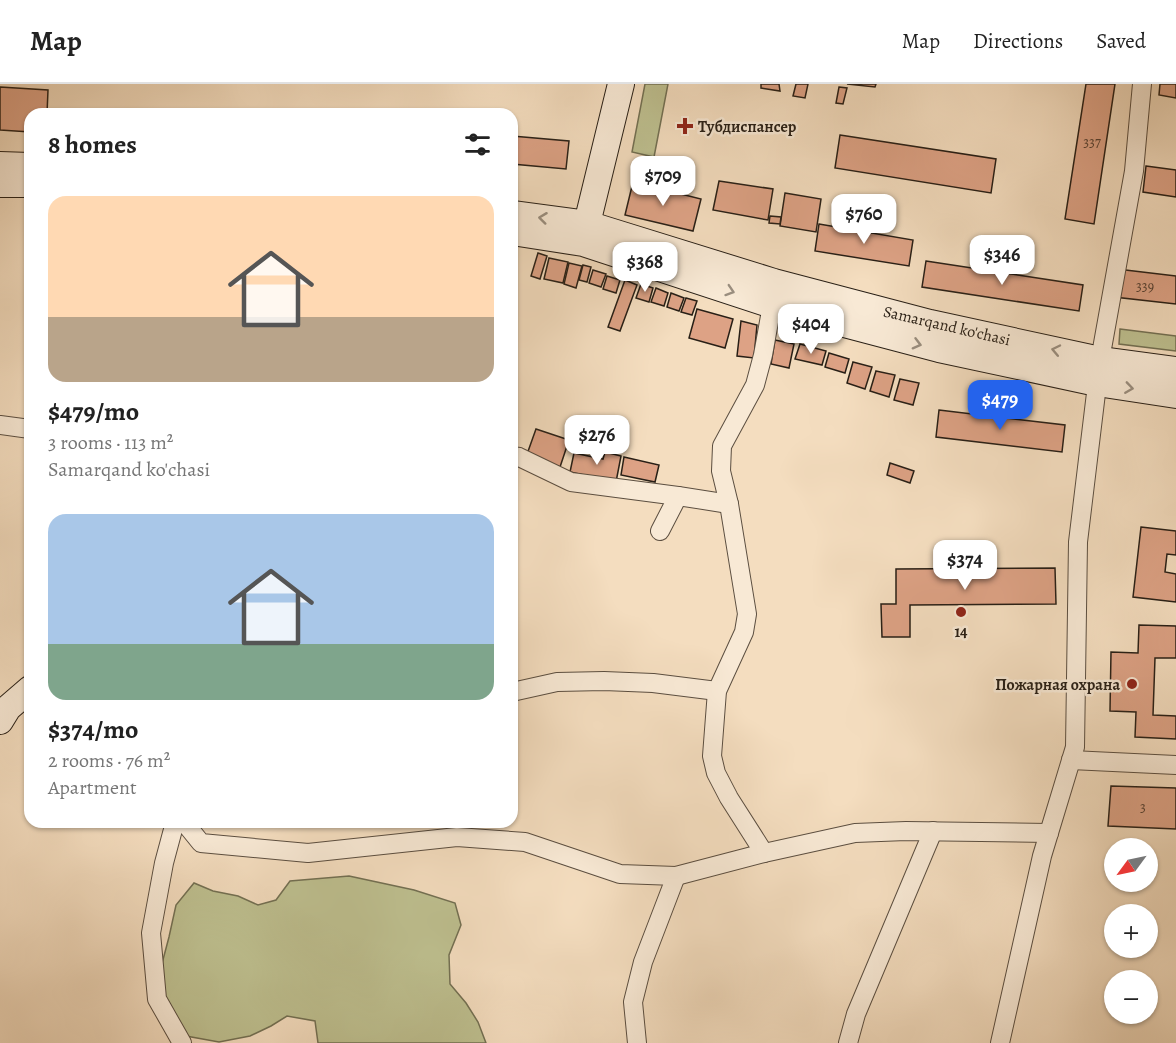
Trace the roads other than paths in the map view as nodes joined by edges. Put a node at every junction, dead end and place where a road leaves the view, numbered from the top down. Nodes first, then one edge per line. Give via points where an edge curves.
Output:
1 (621, 84) edge
2 (1142, 84) edge
3 (0, 165) edge
4 (24, 166) edge
5 (0, 184) edge
6 (24, 184) edge
7 (518, 216) edge
8 (518, 232) edge
9 (585, 234) junction
10 (773, 294) junction
11 (1176, 370) edge
12 (1099, 372) junction
13 (1176, 395) edge
14 (0, 425) edge
15 (24, 428) edge
16 (518, 457) edge
17 (678, 496) junction
18 (729, 504) junction
19 (660, 531) dead end
20 (518, 691) edge
21 (717, 691) junction
22 (24, 694) edge
23 (0, 721) edge
24 (1071, 760) junction
25 (1176, 765) edge
26 (173, 828) edge
27 (189, 828) edge
28 (933, 831) junction
29 (1049, 833) junction
30 (764, 853) junction
31 (676, 876) junction
32 (182, 1043) edge
33 (637, 1043) edge
34 (848, 1043) edge
35 (1000, 1043) edge

1 - 9 main road
2 - 12 street via 1134,171
3 - 4 main road
5 - 6 main road
9 -> 7 main road, Samarqand ko'chasi
8 - 9 main road, Samarqand ko'chasi
9 - 10 main road, Samarqand ko'chasi
10 - 12 main road, Samarqand ko'chasi via 939,349
10 - 18 street via 755,385 722,446 721,471
11 - 12 main road, Samarqand ko'chasi
12 -> 13 main road, Samarqand ko'chasi
12 - 24 street via 1078,542 1075,747
14 - 15 street
16 - 17 street via 571,483
17 - 18 street
17 - 19 street
18 - 21 street via 747,614 744,632
20 - 21 street via 580,681 653,683
21 - 30 street via 712,756 716,773
22 - 23 main road
24 - 25 street
24 - 29 street
26 - 32 street via 151,933 157,999
27 - 31 street via 201,843 308,853 457,837 525,842 620,874
28 - 29 street
28 - 30 street via 855,833
28 - 34 street via 856,1014
29 - 35 street
30 - 31 street
31 - 33 street via 643,962 633,1002

